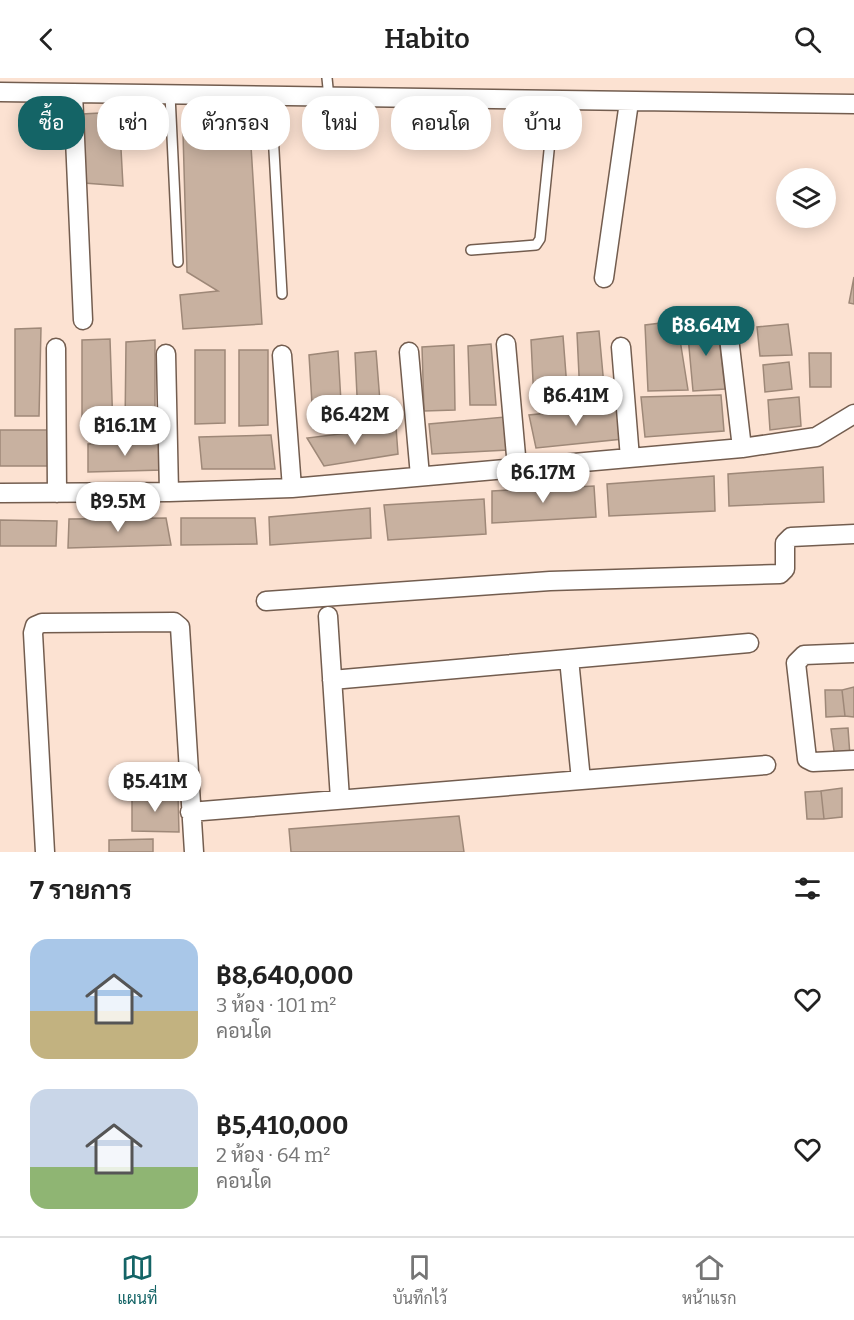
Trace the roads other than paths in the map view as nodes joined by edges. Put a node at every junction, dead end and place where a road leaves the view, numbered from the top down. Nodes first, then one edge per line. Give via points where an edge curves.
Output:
1 (327, 78) edge
2 (0, 92) edge
3 (73, 93) junction
4 (170, 95) junction
5 (221, 96) edge
6 (329, 96) edge
7 (379, 99) edge
8 (503, 101) edge
9 (582, 102) edge
10 (629, 102) junction
11 (854, 104) edge
12 (275, 150) edge
13 (549, 150) edge
14 (471, 250) dead end
15 (178, 262) dead end
16 (604, 278) dead end
17 (282, 294) dead end
18 (83, 320) dead end
19 (728, 329) dead end
20 (506, 344) dead end
21 (621, 347) dead end
22 (56, 348) dead end
23 (409, 352) dead end
24 (166, 354) dead end
25 (282, 355) dead end
26 (854, 414) edge
27 (742, 448) junction
28 (630, 458) junction
29 (517, 467) junction
30 (420, 476) junction
31 (292, 488) junction
32 (169, 492) junction
33 (0, 493) edge
34 (57, 493) junction
35 (854, 534) edge
36 (266, 601) dead end
37 (328, 616) dead end
38 (749, 643) dead end
39 (854, 653) edge
40 (569, 659) junction
41 (332, 680) junction
42 (854, 760) edge
43 (766, 765) dead end
44 (581, 780) junction
45 (340, 799) junction
46 (190, 812) junction
47 (45, 852) edge
48 (194, 852) edge

1 - 6 lane
2 - 3 street
3 - 4 street
3 - 18 street
4 - 5 street
4 - 15 lane
7 - 8 street
9 - 10 street
10 - 11 street
10 - 16 street
12 - 17 lane
13 - 14 lane via 540,239 536,245
19 - 27 street
20 - 29 street
21 - 28 street
22 - 34 street
23 - 30 street
24 - 32 street
25 - 31 street
26 - 27 street via 816,438
27 - 28 street
28 - 29 street
29 - 30 street
30 - 31 street
31 - 32 street
32 - 34 street
33 - 34 street
35 - 36 street via 791,537 785,543 785,569 780,574 550,581
37 - 41 street
38 - 40 street
39 - 42 street via 804,655 796,663 807,759
40 - 41 street
40 - 44 street
41 - 45 street
43 - 44 street
44 - 45 street
45 - 46 street
46 - 47 street via 178,623 42,623 35,626 33,633
46 - 48 street

